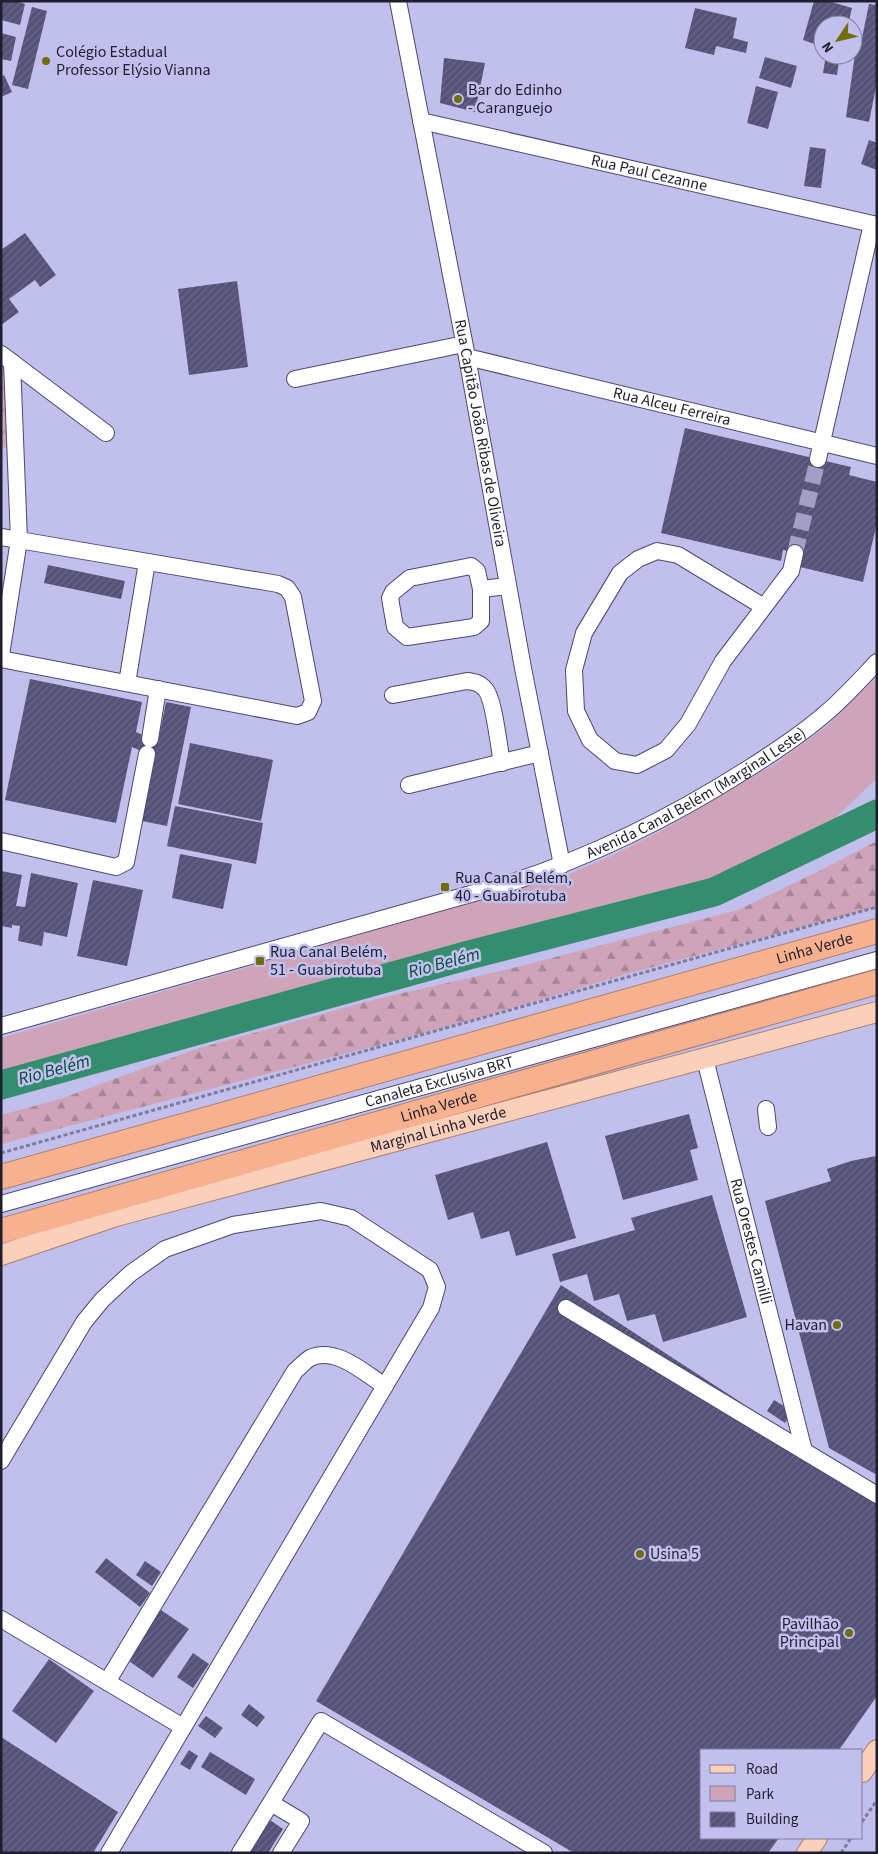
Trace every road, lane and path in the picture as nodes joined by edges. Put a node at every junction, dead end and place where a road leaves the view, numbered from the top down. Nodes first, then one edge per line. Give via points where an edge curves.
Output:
1 (398, 1) edge
2 (421, 121) junction
3 (874, 225) edge
4 (466, 350) junction
5 (6, 358) edge
6 (295, 378) dead end
7 (106, 433) dead end
8 (822, 443) junction
9 (877, 456) edge
10 (818, 459) tunnel mouth
11 (1, 537) edge
12 (19, 540) junction
13 (795, 553) tunnel mouth
14 (147, 562) junction
15 (508, 586) junction
16 (481, 589) junction
17 (764, 607) junction
18 (1, 655) edge
19 (1, 659) edge
20 (877, 662) edge
21 (127, 683) junction
22 (158, 690) junction
23 (393, 695) dead end
24 (540, 753) junction
25 (502, 763) junction
26 (409, 785) dead end
27 (1, 841) edge
28 (562, 865) junction
29 (877, 907) edge
30 (877, 931) edge
31 (877, 960) edge
32 (877, 982) edge
33 (877, 1012) edge
34 (1, 1026) edge
35 (705, 1058) junction
36 (766, 1108) dead end
37 (768, 1127) dead end
38 (1, 1153) edge
39 (1, 1177) edge
40 (1, 1204) edge
41 (1, 1231) edge
42 (1, 1255) edge
43 (566, 1308) dead end
44 (385, 1386) junction
45 (804, 1451) junction
46 (1, 1461) edge
47 (877, 1495) edge
48 (1, 1619) edge
49 (107, 1682) junction
50 (183, 1727) junction
51 (877, 1750) edge
52 (863, 1771) edge
53 (877, 1800) edge
54 (270, 1802) junction
55 (863, 1821) edge
56 (816, 1839) edge
57 (850, 1839) edge
58 (109, 1853) edge
59 (240, 1853) edge
60 (281, 1853) edge
61 (544, 1853) edge
62 (806, 1853) edge
63 (841, 1853) edge

1 - 2 street, Rua Capitão João Ribas de Oliveira
2 - 3 street, Rua Paul Cezanne
2 - 4 street, Rua Capitão João Ribas de Oliveira
3 - 8 street
4 - 6 street, Rua Alceu Ferreira
4 - 8 street, Rua Alceu Ferreira
4 - 15 street, Rua Capitão João Ribas de Oliveira
5 - 7 street
5 - 12 street
8 - 9 street, Rua Alceu Ferreira
8 - 10 street
11 - 12 street
12 - 14 street
12 - 18 street
13 - 17 street via 791,570
14 - 21 street
14 - 22 street via 287,588 293,597 313,701 308,712 297,716
15 - 16 street
15 - 24 street, Rua Capitão João Ribas de Oliveira
16 - 16 street via 481,621 474,627 407,637 395,627 390,598 410,578 470,566 477,571
17 - 17 street via 723,661 688,724 666,750 637,765 615,761 590,740 576,711 574,670 584,633 620,573 638,559 657,551 678,555
19 - 21 street
20 - 28 street, Avenida Canal Belém (Marginal Leste) via 826,714 766,758 649,825
21 - 22 street
22 - 27 street via 126,862 116,867
23 - 25 street via 467,681 479,683 487,690 491,702
24 - 25 street
24 - 28 street, Rua Capitão João Ribas de Oliveira
25 - 26 street
28 - 34 street, Avenida Canal Belém (Marginal Leste) via 510,883
29 - 38 path
30 - 39 highway, Linha Verde
31 - 40 street, Canaleta Exclusiva BRT
32 - 41 highway, Linha Verde
33 - 35 main road, Marginal Linha Verde
35 - 42 main road, Marginal Linha Verde via 116,1216
35 - 45 street, Rua Orestes Camilli
36 - 37 street
43 - 45 street
44 - 46 street via 431,1308 437,1287 430,1270 351,1218 321,1211 233,1225 165,1249 131,1273 102,1300 84,1322
44 - 49 street via 344,1360 328,1354 310,1358 295,1371
44 - 50 street
45 - 47 street
48 - 49 street
49 - 50 street
50 - 58 street
51 - 52 main road
53 - 55 path
54 - 59 street
54 - 60 street via 301,1821
54 - 61 street via 321,1721
56 - 62 main road
57 - 63 path

